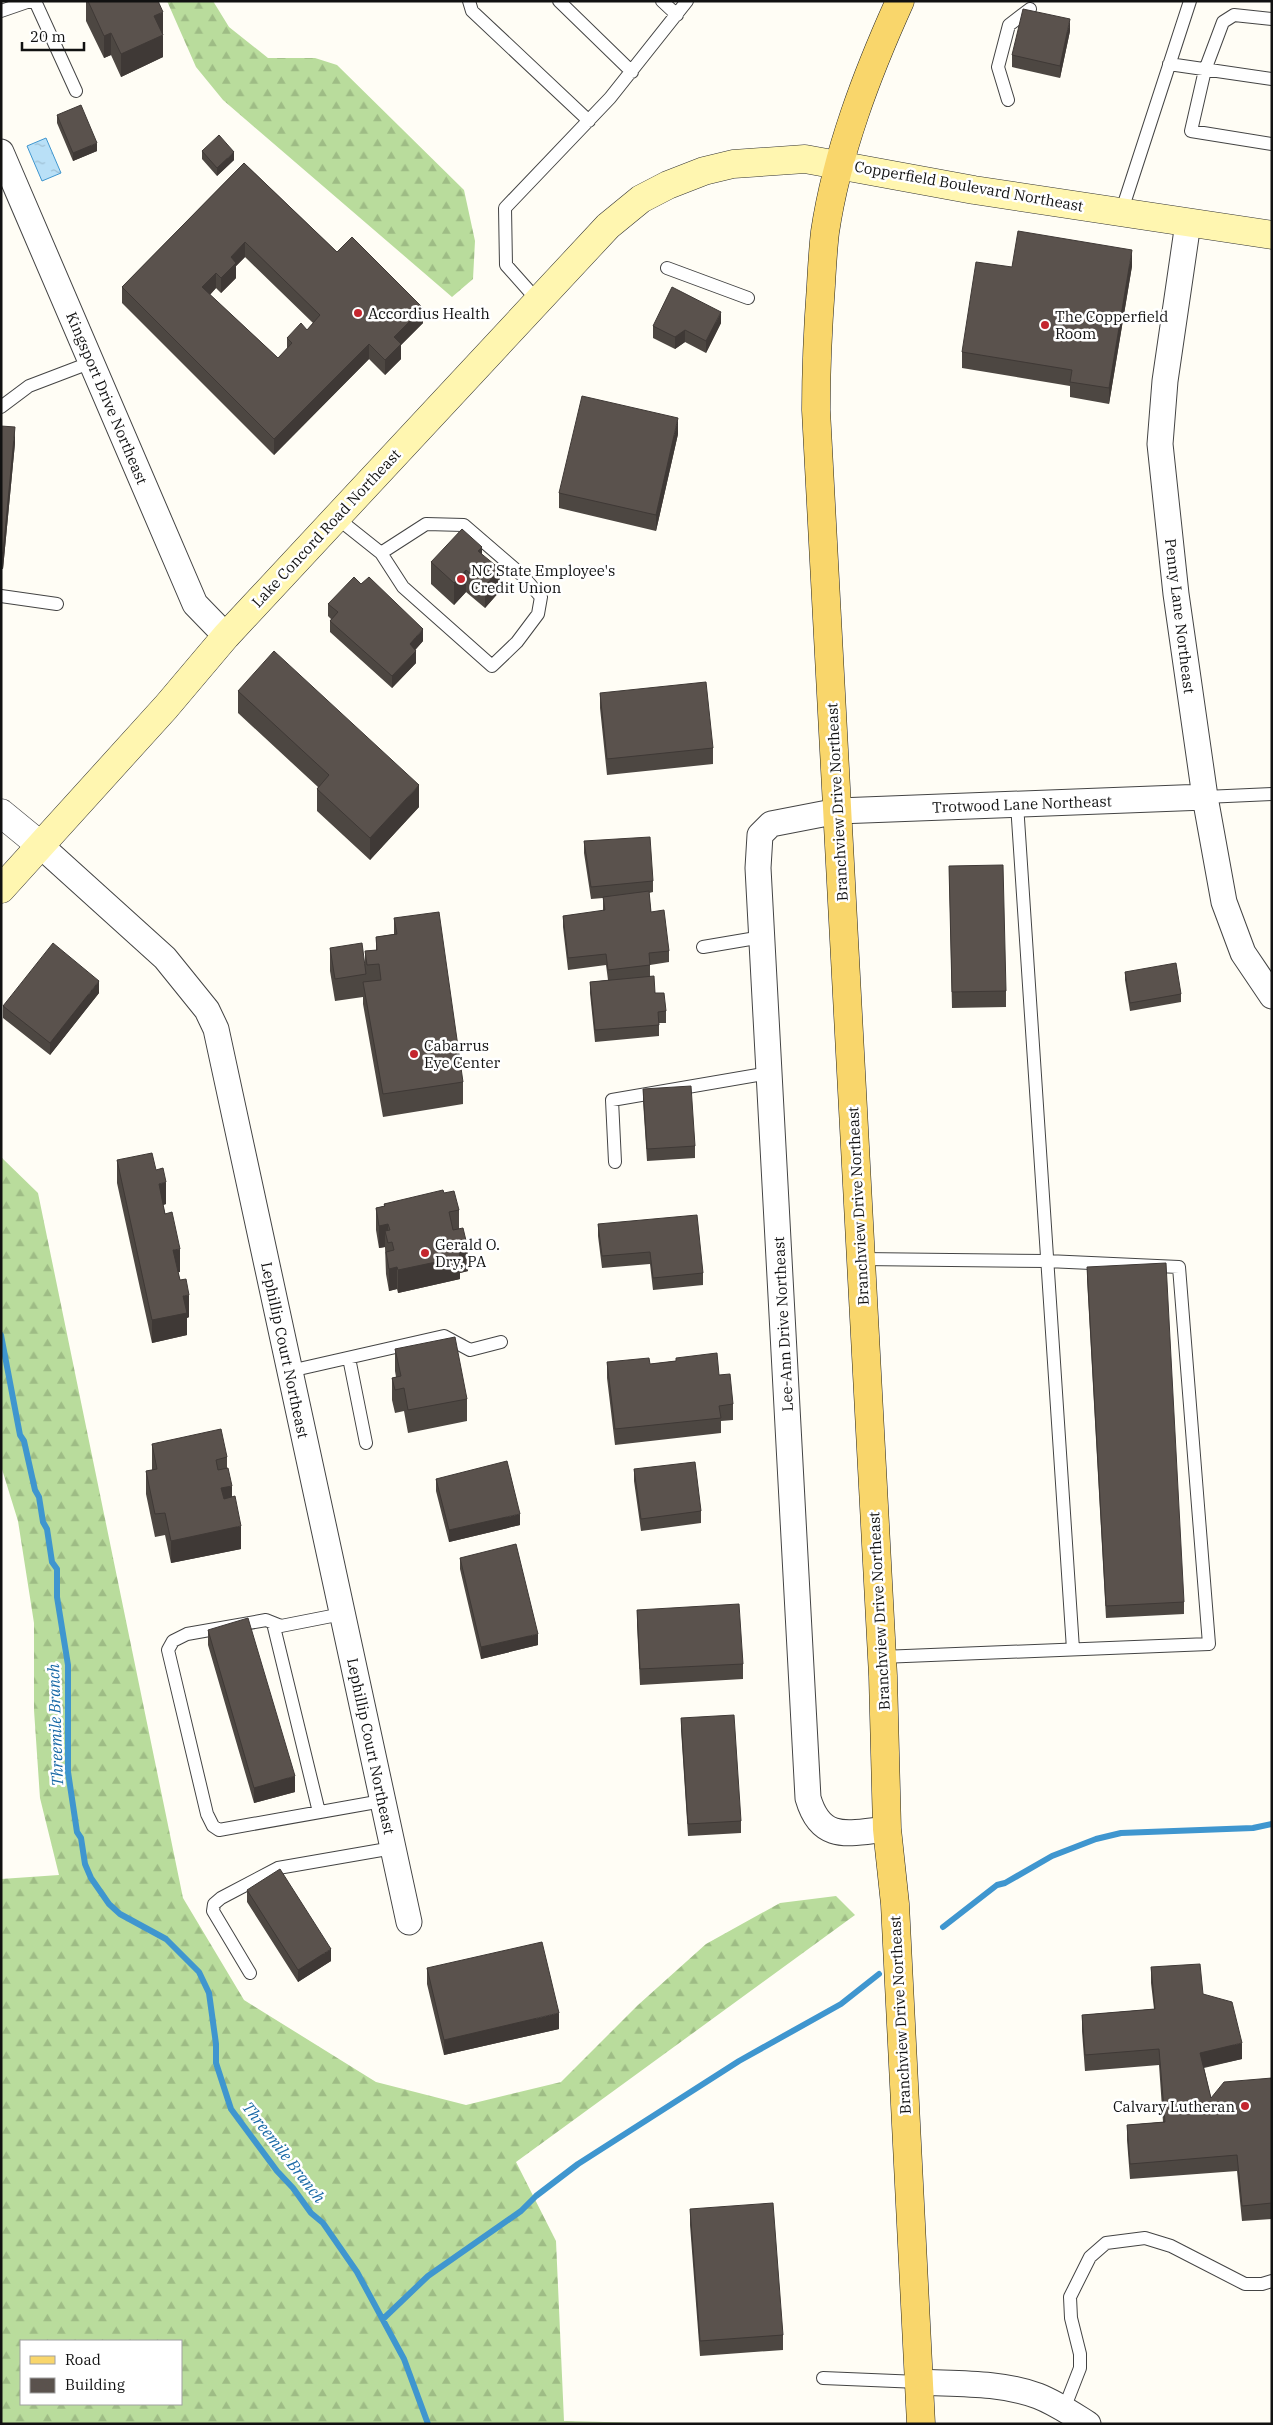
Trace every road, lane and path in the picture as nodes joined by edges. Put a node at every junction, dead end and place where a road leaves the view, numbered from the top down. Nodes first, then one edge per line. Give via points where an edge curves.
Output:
1 (30, 1) edge
2 (35, 1) edge
3 (469, 1) edge
4 (559, 1) edge
5 (662, 1) edge
6 (687, 1) edge
7 (900, 1) edge
8 (1190, 1) edge
9 (1030, 9) edge
10 (1, 11) edge
11 (678, 15) junction
12 (1272, 19) edge
13 (1169, 64) junction
14 (1205, 70) junction
15 (632, 72) junction
16 (1272, 79) edge
17 (76, 91) dead end
18 (1008, 100) dead end
19 (589, 121) junction
20 (1272, 144) edge
21 (1, 152) edge
22 (840, 164) junction
23 (668, 184) joint
24 (1120, 212) junction
25 (1188, 223) junction
26 (1272, 235) edge
27 (667, 268) dead end
28 (748, 298) dead end
29 (538, 301) junction
30 (92, 362) junction
31 (1, 407) edge
32 (337, 518) junction
33 (381, 553) junction
34 (2, 597) edge
35 (57, 604) dead end
36 (226, 636) junction
37 (1272, 794) edge
38 (1205, 797) junction
39 (1017, 804) junction
40 (838, 811) junction
41 (1, 813) edge
42 (40, 846) junction
43 (1, 890) edge
44 (762, 938) junction
45 (703, 947) dead end
46 (1272, 996) edge
47 (769, 1073) junction
48 (614, 1162) dead end
49 (861, 1259) junction
50 (1047, 1261) junction
51 (501, 1342) dead end
52 (349, 1358) junction
53 (290, 1371) junction
54 (366, 1443) dead end
55 (342, 1614) junction
56 (273, 1623) junction
57 (1073, 1649) junction
58 (882, 1657) junction
59 (382, 1801) junction
60 (319, 1812) junction
61 (887, 1829) junction
62 (393, 1848) junction
63 (408, 1922) dead end
64 (250, 1973) dead end
65 (1272, 2281) edge
66 (823, 2378) dead end
67 (919, 2382) junction
68 (1064, 2409) junction
69 (921, 2424) edge
70 (1088, 2424) edge

1 - 10 lane
2 - 17 lane
3 - 19 lane via 472,11
4 - 15 lane
5 - 11 lane
6 - 11 lane
7 - 22 main road, Branchview Drive Northeast via 875,58
8 - 13 lane
9 - 18 lane via 1009,25 998,67
11 - 15 lane
12 - 14 lane via 1234,14 1224,22
13 - 14 lane
13 - 24 lane
14 - 16 lane
14 - 20 lane via 1192,131
15 - 19 lane
19 - 29 lane via 505,208 506,266
21 - 30 street, Kingsport Drive Northeast
22 - 23 main road, Copperfield Boulevard Northeast via 805,159 733,164
22 - 24 main road, Copperfield Boulevard Northeast via 974,190
22 - 40 main road, Branchview Drive Northeast via 825,232 816,359
23 - 29 main road, Lake Concord Road Northeast via 641,199 615,220
24 - 25 main road, Copperfield Boulevard Northeast
25 - 26 main road, Copperfield Boulevard Northeast
25 - 38 street, Penny Lane Northeast via 1165,380 1160,444 1176,594
27 - 28 lane
29 - 32 main road, Lake Concord Road Northeast
30 - 31 lane via 28,386
30 - 36 street, Kingsport Drive Northeast via 195,604
32 - 33 lane
32 - 36 main road, Lake Concord Road Northeast
33 - 33 lane via 426,524 464,525 522,575 541,597 538,614 517,642 492,666 403,587
34 - 35 lane
36 - 42 main road, Lake Concord Road Northeast
37 - 38 lane
38 - 39 street, Trotwood Lane Northeast
38 - 46 street, Penny Lane Northeast via 1224,902 1243,953
39 - 40 street, Trotwood Lane Northeast
39 - 50 lane
40 - 44 street, Lee-Ann Drive Northeast via 771,824 760,835 758,868
40 - 49 main road, Branchview Drive Northeast
41 - 42 street
42 - 43 main road, Lake Concord Road Northeast
42 - 53 street, Lephillip Court Northeast via 165,958 207,1010 216,1029
44 - 45 lane
44 - 47 street, Lee-Ann Drive Northeast
47 - 48 lane via 612,1100
47 - 61 street, Lee-Ann Drive Northeast via 808,1798 821,1825 834,1831
49 - 50 lane
49 - 58 main road, Branchview Drive Northeast
50 - 57 lane
50 - 57 lane via 1179,1267 1209,1644
51 - 52 lane via 470,1350 444,1336
52 - 53 lane
52 - 54 lane
53 - 55 street, Lephillip Court Northeast
55 - 56 lane via 281,1626
55 - 59 street, Lephillip Court Northeast
56 - 60 lane
56 - 60 lane via 266,1620 187,1634 173,1641 168,1650 207,1814 218,1830
57 - 58 lane
58 - 61 main road, Branchview Drive Northeast
59 - 60 lane
59 - 62 street, Lephillip Court Northeast
61 - 67 main road, Branchview Drive Northeast via 895,1904
62 - 63 street, Lephillip Court Northeast
62 - 64 lane via 278,1868 214,1904 213,1911
65 - 68 lane via 1245,2284 1171,2246 1145,2238 1106,2243 1090,2257 1070,2297 1080,2368
66 - 67 lane
67 - 68 street via 984,2385 1012,2390 1036,2396
67 - 69 main road, Branchview Drive Northeast
68 - 70 street

